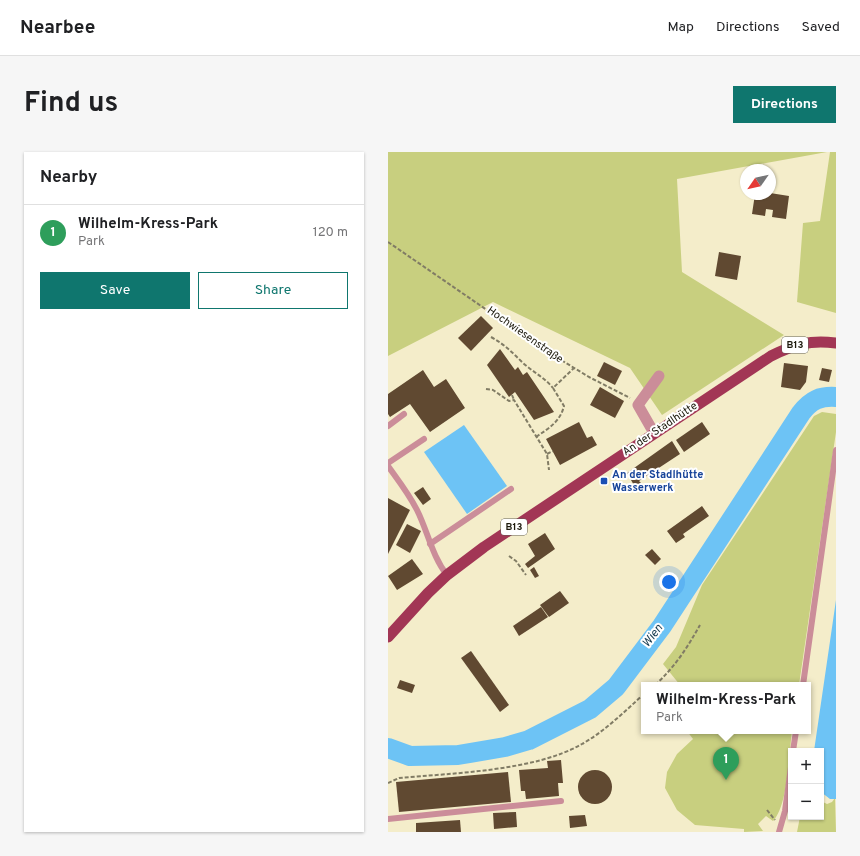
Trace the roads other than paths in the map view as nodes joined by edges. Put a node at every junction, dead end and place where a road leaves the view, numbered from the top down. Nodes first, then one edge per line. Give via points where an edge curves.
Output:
1 (836, 343) edge
2 (659, 376) dead end
3 (404, 414) dead end
4 (388, 426) edge
5 (654, 433) junction
6 (424, 439) dead end
7 (836, 450) edge
8 (388, 464) edge
9 (511, 489) dead end
10 (430, 544) junction
11 (447, 575) junction
12 (388, 637) edge
13 (803, 682) edge
14 (796, 734) edge
15 (793, 748) edge
16 (789, 784) edge
17 (561, 801) dead end
18 (388, 819) edge
19 (779, 832) edge

1 - 5 main road, An der Stadlhütte / B13 via 807,342 771,356
2 - 5 street via 638,405
3 - 4 lane
5 - 11 main road, An der Stadlhütte / B13 via 490,543
6 - 8 lane
7 - 13 lane
8 - 10 lane via 418,512
9 - 10 lane
10 - 11 lane via 438,564
11 - 12 main road, An der Stadlhütte / B13
14 - 15 lane
16 - 19 lane
17 - 18 lane

